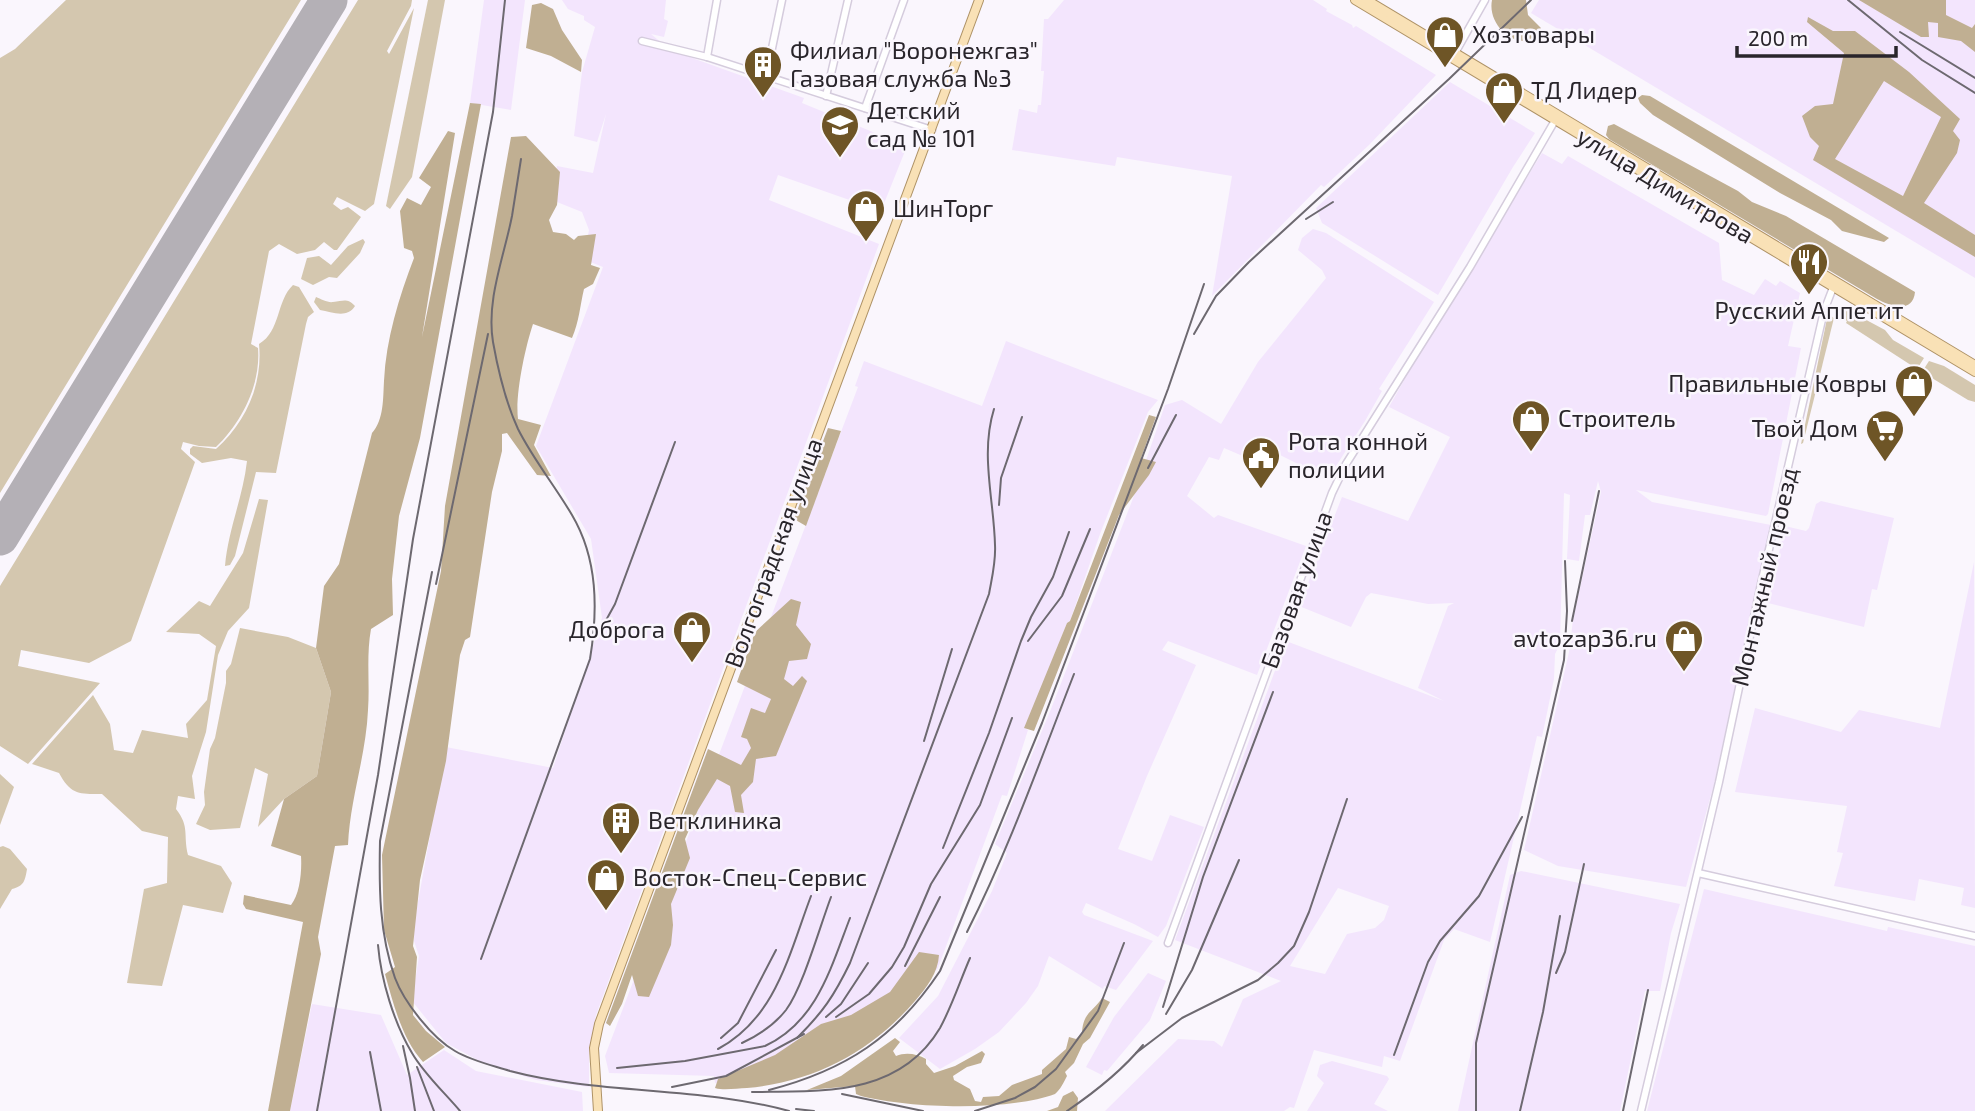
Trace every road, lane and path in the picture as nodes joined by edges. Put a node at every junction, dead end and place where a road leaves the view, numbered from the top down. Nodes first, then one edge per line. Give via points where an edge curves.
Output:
1 (717, 0) edge
2 (782, 0) edge
3 (848, 0) edge
4 (904, 0) edge
5 (979, 0) edge
6 (1355, 0) edge
7 (1367, 0) edge
8 (1485, 0) edge
9 (642, 41) dead end
10 (1455, 53) junction
11 (707, 57) junction
12 (766, 78) junction
13 (826, 96) junction
14 (865, 108) junction
15 (1557, 118) junction
16 (932, 130) junction
17 (1835, 284) junction
18 (1975, 365) edge
19 (1975, 372) edge
20 (1698, 873) junction
21 (1975, 936) edge
22 (1168, 943) dead end
23 (598, 1111) edge
24 (1641, 1111) edge

1 - 11 street
2 - 12 street
3 - 13 street
4 - 14 street
5 - 16 main road, Волгоградская улица
6 - 15 main road, улица Димитрова
7 - 10 main road, улица Димитрова
8 - 10 street
9 - 11 street
10 - 15 main road, улица Димитрова
11 - 12 street
12 - 13 street
13 - 14 street
14 - 16 street
15 - 17 main road, улица Димитрова
15 - 22 street, Базовая улица via 1346,464
16 - 23 main road, Волгоградская улица via 599,1024 594,1048
17 - 18 main road, улица Димитрова
17 - 19 main road, улица Димитрова
17 - 20 street, Монтажный проезд via 1815,349
20 - 21 street
20 - 24 street, Монтажный проезд

